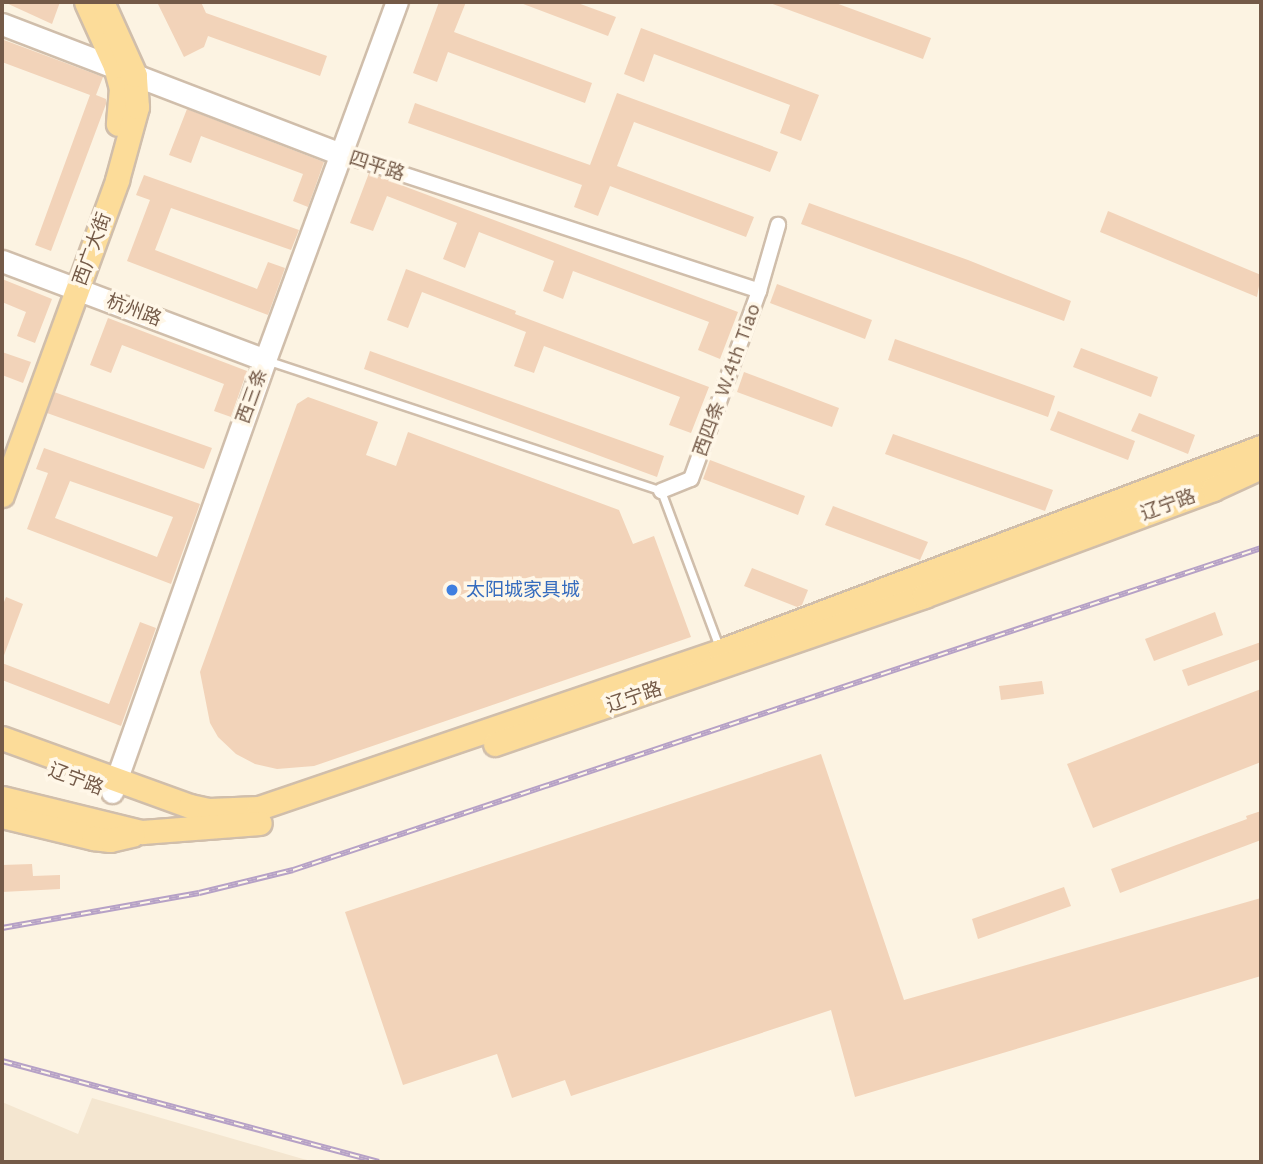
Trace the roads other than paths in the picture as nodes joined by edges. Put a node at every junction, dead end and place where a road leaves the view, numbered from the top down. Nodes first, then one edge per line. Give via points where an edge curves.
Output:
1 (86, 2) edge
2 (102, 2) edge
3 (397, 2) edge
4 (2, 24) edge
5 (125, 71) junction
6 (341, 154) junction
7 (778, 225) dead end
8 (2, 261) edge
9 (72, 286) junction
10 (759, 291) junction
11 (265, 360) junction
12 (1261, 447) edge
13 (2, 456) edge
14 (1261, 467) edge
15 (662, 491) junction
16 (2, 495) edge
17 (720, 650) junction
18 (2, 738) edge
19 (2, 751) edge
20 (114, 786) junction
21 (2, 798) edge
22 (2, 816) edge
23 (205, 829) junction
24 (142, 832) junction

1 - 5 main road
2 - 5 main road, 西广大街
3 - 6 street, 西三条
4 - 5 street, 四平路
5 - 6 street, 四平路
5 - 9 main road, 西广大街 via 137,107 127,149
6 - 10 street, 四平路
6 - 11 street, 西三条
7 - 10 street, 西四条 W.4th Tiao
8 - 9 street, 杭州路
9 - 11 street, 杭州路
9 - 13 main road
9 - 16 main road, 西广大街
10 - 15 street, 西四条 W.4th Tiao via 691,479
11 - 15 lane
11 - 20 street, 西三条
12 - 17 main road, 辽宁路
14 - 23 main road, 辽宁路 via 1138,517 725,667 262,822
15 - 17 lane
17 - 20 main road, 辽宁路 via 259,808 209,810
18 - 20 main road, 辽宁路
19 - 20 main road, 辽宁路
20 - 23 main road, 辽宁路
21 - 24 main road
22 - 24 main road via 110,840
23 - 24 main road

